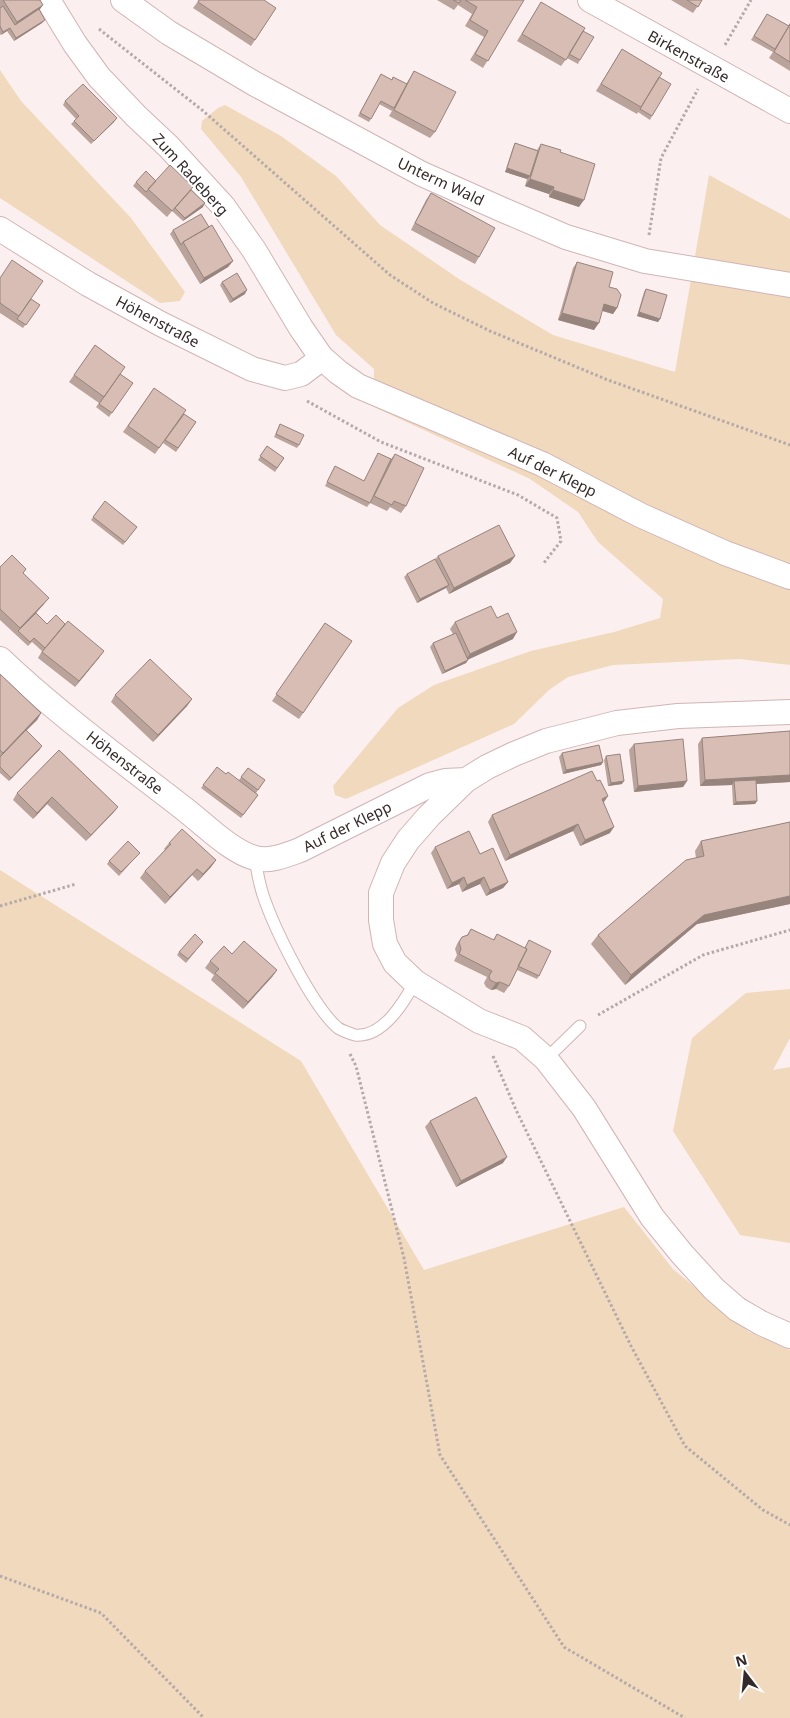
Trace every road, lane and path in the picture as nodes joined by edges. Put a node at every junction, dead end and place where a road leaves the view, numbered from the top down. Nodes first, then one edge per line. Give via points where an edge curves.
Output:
1 (48, 0) edge
2 (123, 0) edge
3 (590, 0) edge
4 (92, 23) dead end
5 (700, 86) dead end
6 (790, 111) edge
7 (0, 229) edge
8 (645, 261) junction
9 (790, 286) edge
10 (321, 357) junction
11 (285, 378) junction
12 (790, 445) edge
13 (543, 564) dead end
14 (790, 578) edge
15 (0, 659) edge
16 (790, 712) edge
17 (466, 780) junction
18 (255, 858) junction
19 (76, 884) dead end
20 (0, 906) edge
21 (790, 930) edge
22 (415, 982) junction
23 (479, 1021) junction
24 (580, 1026) joint
25 (338, 1028) junction
26 (546, 1059) junction
27 (790, 1336) edge
28 (790, 1525) edge
29 (0, 1576) edge
30 (204, 1718) edge
31 (685, 1718) edge

1 - 10 street, Zum Radeberg via 99,77 223,206
2 - 8 street, Unterm Wald via 169,33 255,84 422,174 566,237
3 - 6 street, Birkenstraße
4 - 12 path via 202,110 390,275 433,303 490,331 608,380
5 - 8 path via 661,158
7 - 11 street, Höhenstraße via 88,284 161,324 252,369
8 - 9 street, Unterm Wald
10 - 11 street via 301,374
10 - 14 street, Auf der Klepp via 358,386 542,464 640,515 725,553
11 - 13 path via 312,404 380,442 518,495 557,518 561,541
15 - 18 street, Höhenstraße via 26,684 151,783 236,849
16 - 17 street, Auf der Klepp via 678,716 617,723 546,741
17 - 18 street, Auf der Klepp via 430,785 300,850 265,860
17 - 22 street, Auf der Klepp via 408,840 392,864 381,893 380,920 385,944 395,963
18 - 25 lane via 264,896 283,940 319,1006
19 - 20 path
21 - 24 path via 703,955
22 - 23 street, Auf der Klepp
22 - 25 lane via 402,1005 371,1033 355,1035
23 - 26 street, Auf der Klepp via 522,1038
23 - 28 path via 516,1110 631,1346 685,1446 763,1510
24 - 26 lane
25 - 31 path via 356,1066 404,1258 440,1455 564,1647
26 - 27 street, Auf der Klepp via 584,1108 652,1217 682,1254 736,1309
29 - 30 path via 101,1613

